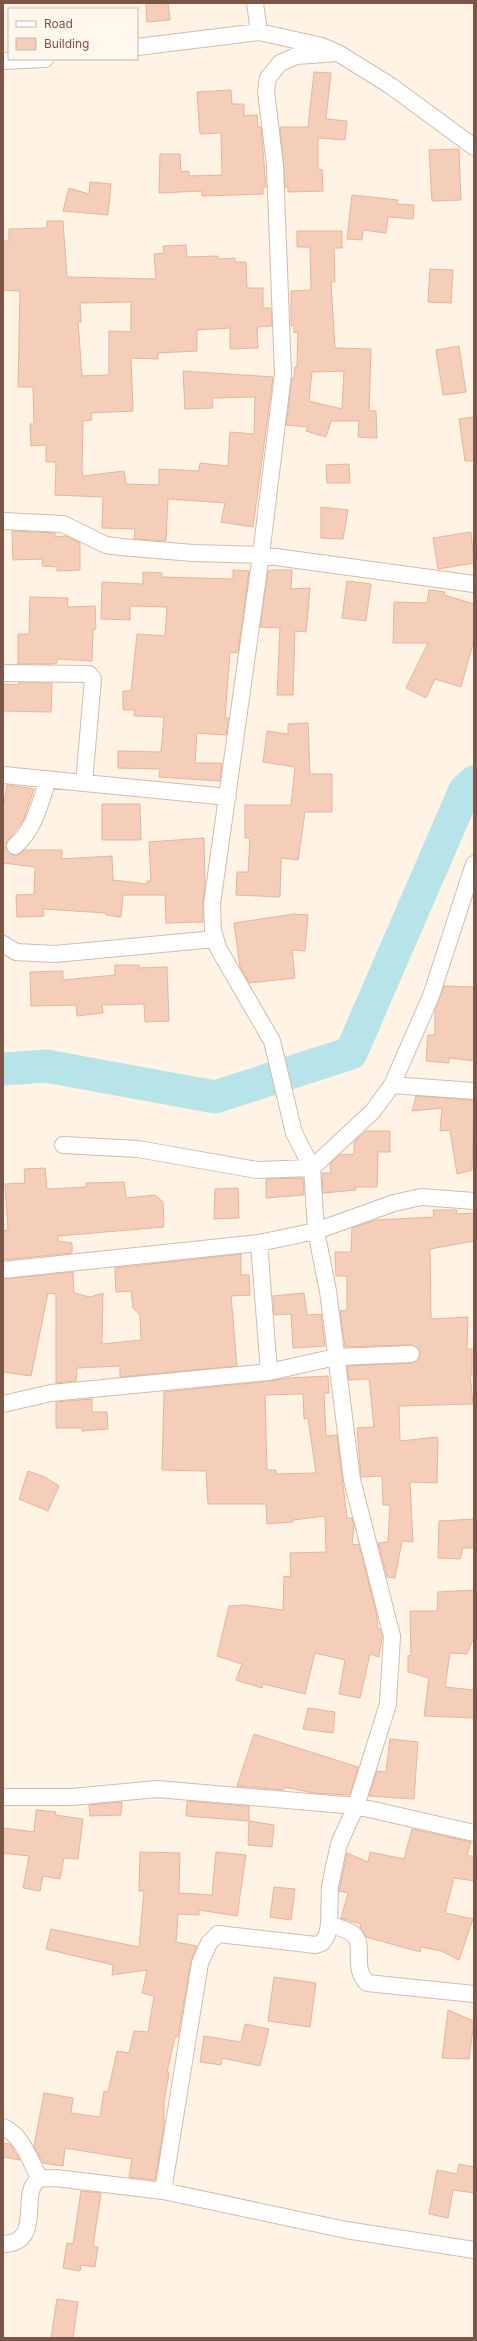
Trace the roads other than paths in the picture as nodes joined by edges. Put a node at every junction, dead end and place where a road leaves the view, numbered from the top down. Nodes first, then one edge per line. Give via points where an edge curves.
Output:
1 (255, 3) edge
2 (262, 32) junction
3 (138, 47) edge
4 (338, 53) junction
5 (24, 60) edge
6 (3, 61) edge
7 (474, 147) edge
8 (3, 521) edge
9 (261, 555) junction
10 (474, 584) edge
11 (3, 673) edge
12 (3, 775) edge
13 (48, 780) junction
14 (84, 783) junction
15 (228, 796) junction
16 (15, 846) dead end
17 (474, 864) edge
18 (216, 939) junction
19 (3, 944) edge
20 (392, 1085) junction
21 (474, 1091) edge
22 (64, 1145) dead end
23 (312, 1168) junction
24 (474, 1201) edge
25 (316, 1231) junction
26 (259, 1242) junction
27 (3, 1270) edge
28 (411, 1354) dead end
29 (336, 1357) junction
30 (269, 1372) junction
31 (3, 1404) edge
32 (3, 1797) edge
33 (356, 1806) junction
34 (474, 1833) edge
35 (329, 1924) junction
36 (474, 1994) edge
37 (3, 2127) edge
38 (40, 2179) junction
39 (163, 2191) junction
40 (3, 2244) edge
41 (474, 2250) edge

1 - 2 street
2 - 3 street
2 - 4 street via 322,46
4 - 7 street via 391,86
4 - 9 street via 296,56 280,63 268,78 266,91 275,166 283,374
5 - 6 street
8 - 9 street via 63,524 106,545 121,547
9 - 10 street
9 - 15 street
11 - 14 street via 89,674 93,679
12 - 13 street
13 - 14 street
13 - 16 street via 32,826 24,839
14 - 15 street
15 - 18 street via 212,904
17 - 20 street via 431,996
18 - 19 street via 55,954 16,952
18 - 23 street via 218,948 272,1041 294,1133
20 - 21 street
20 - 23 street via 373,1111
22 - 23 street via 138,1149 257,1170
23 - 25 street
24 - 25 street via 421,1197 394,1202
25 - 26 street
25 - 29 street via 328,1291
26 - 27 street
26 - 30 street
28 - 29 street
29 - 30 street
29 - 33 street via 352,1480 392,1636 388,1704
30 - 31 street via 51,1393
32 - 33 street via 72,1797 157,1789
33 - 34 street
33 - 35 street via 339,1844 330,1886
35 - 36 street via 352,1933 357,1940 359,1973 367,1983
35 - 39 street via 324,1940 316,1945 228,1934 218,1934 209,1943 200,1963
37 - 38 street via 10,2129 22,2143
38 - 39 street via 56,2178
38 - 40 street via 34,2185 22,2239 13,2244
39 - 41 street via 346,2230

